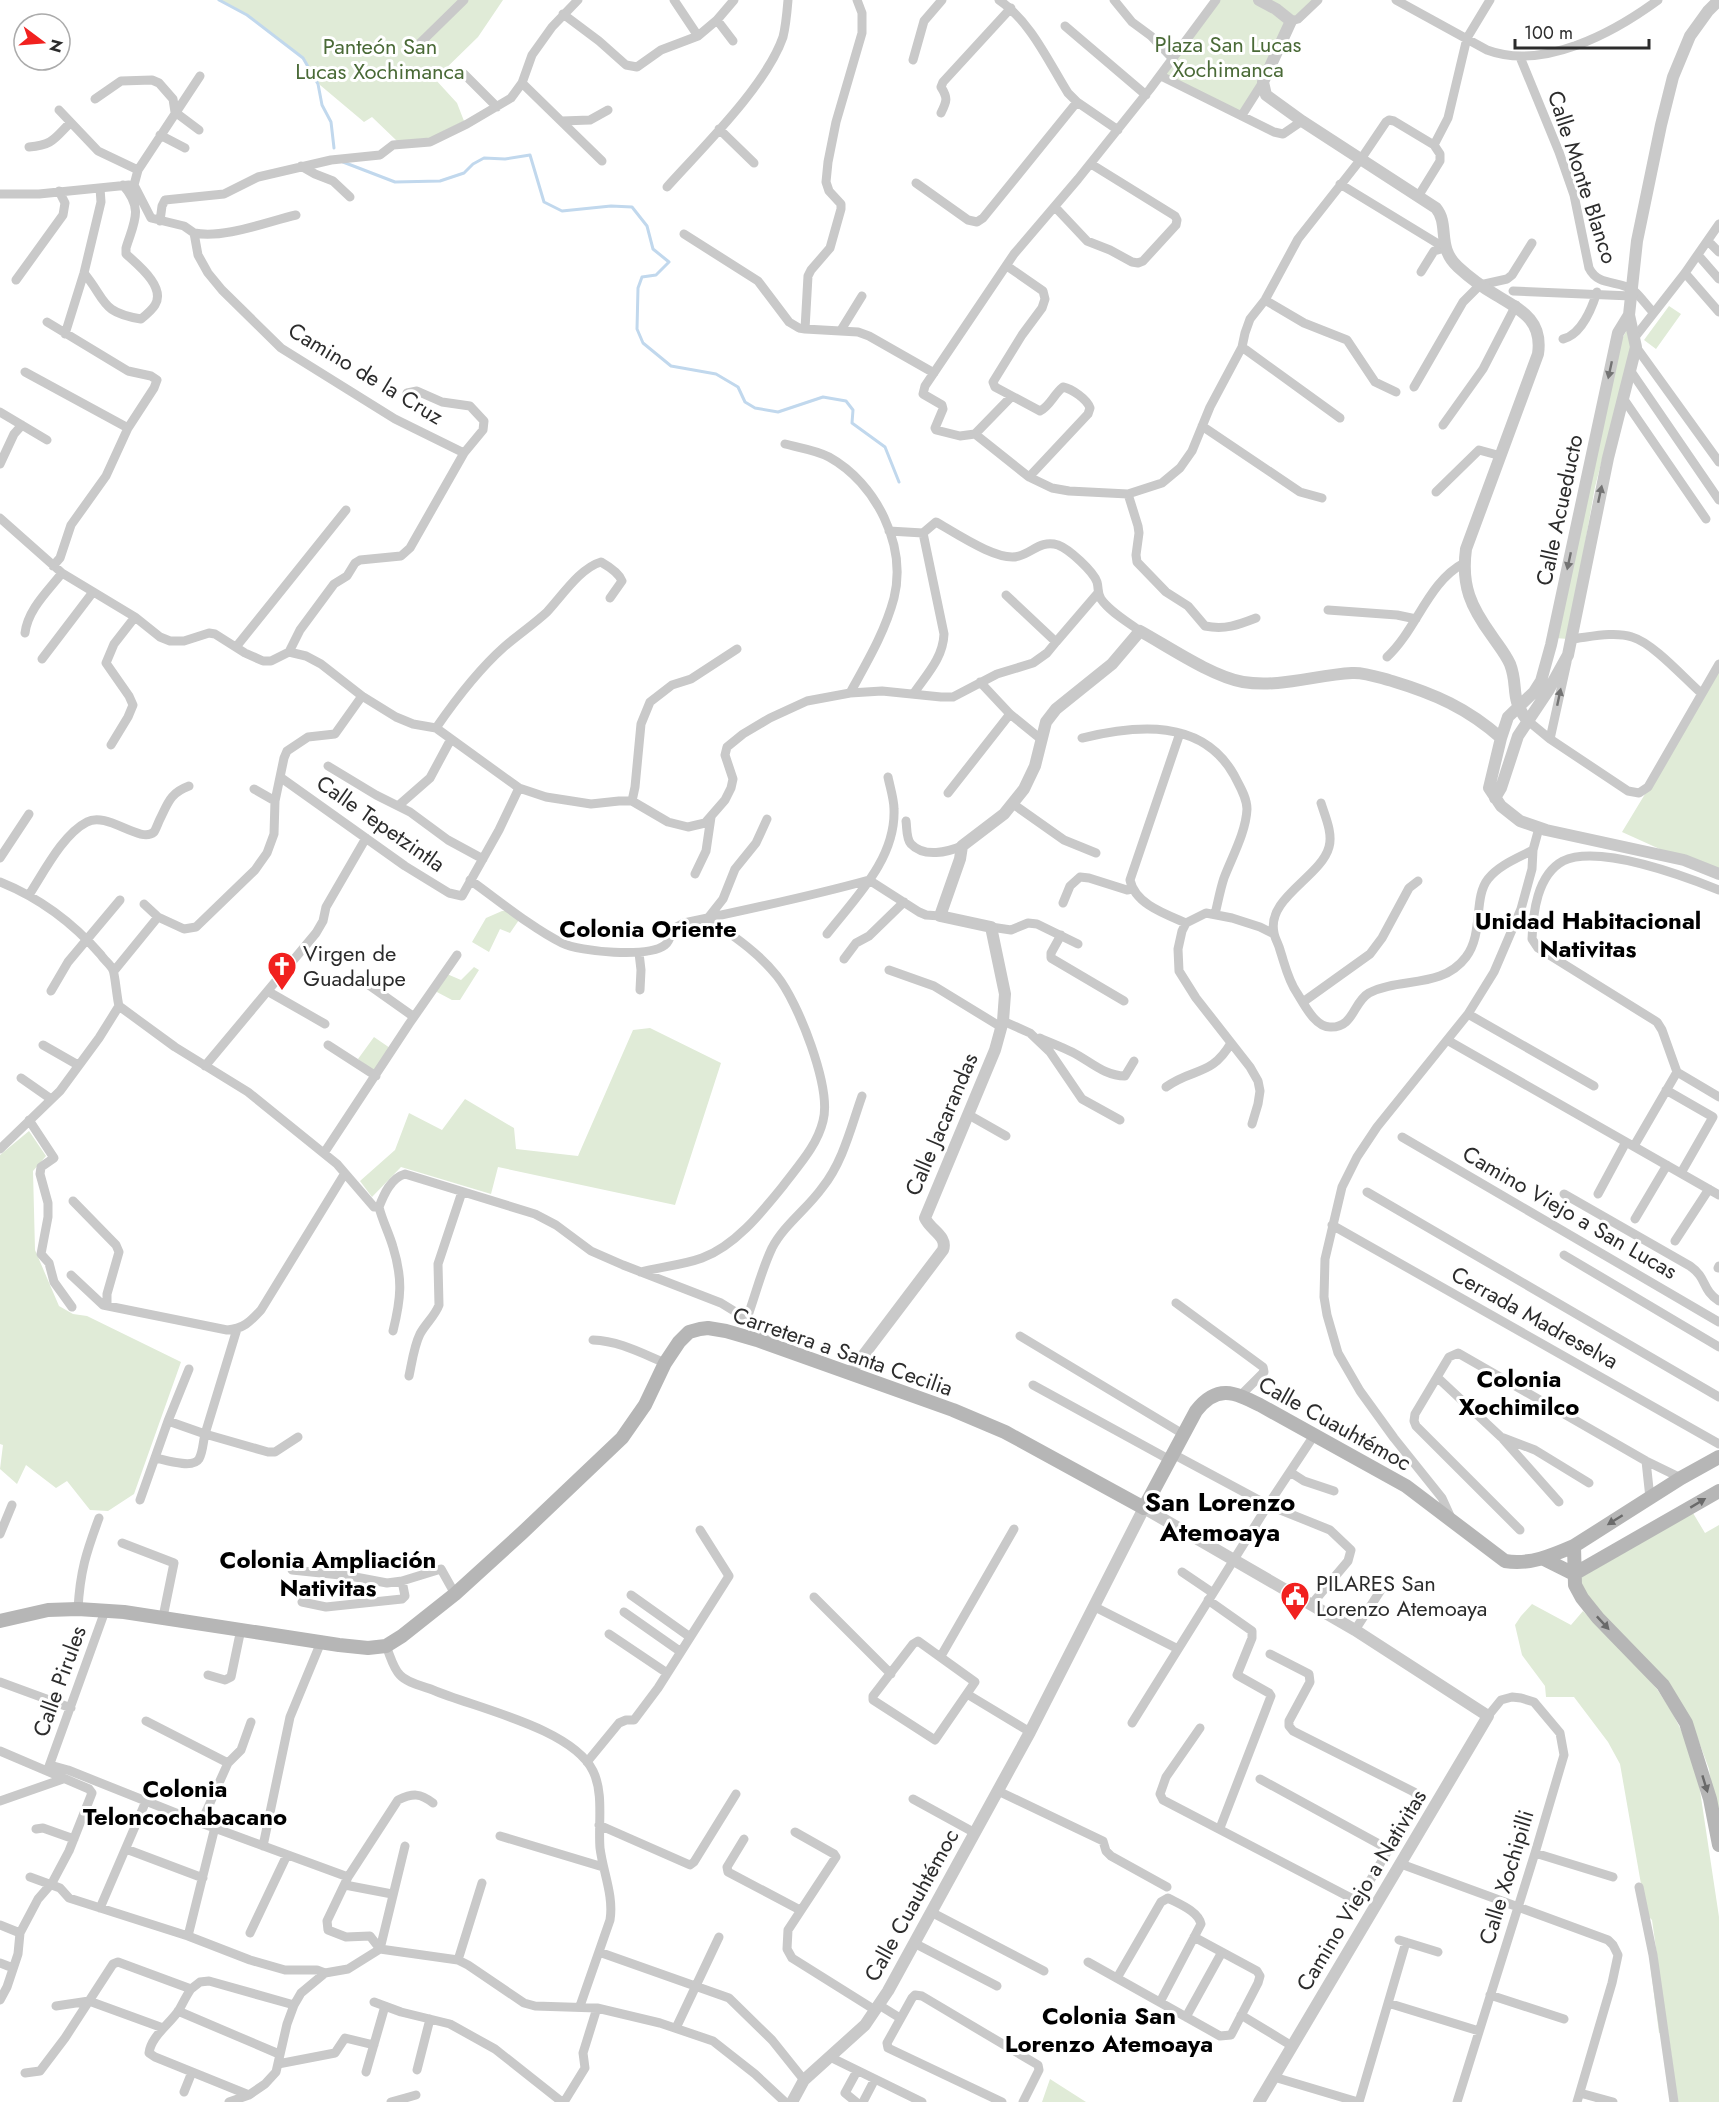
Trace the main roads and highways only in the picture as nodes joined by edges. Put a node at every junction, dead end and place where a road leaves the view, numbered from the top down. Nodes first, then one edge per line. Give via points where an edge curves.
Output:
1 (1719, 1457) edge
2 (1719, 1491) edge
3 (1144, 1508) joint
4 (1574, 1546) junction
5 (1545, 1559) junction
6 (1574, 1574) junction
7 (0, 1621) edge
8 (1719, 1845) edge

1 -> 4 main road, Calle Cuauhtémoc
6 -> 2 main road
3 - 5 main road, Calle Cuauhtémoc via 1196,1411 1207,1399 1223,1393 1241,1395 1406,1486 1505,1561
3 - 7 main road, Carretera a Santa Cecilia via 1005,1432 953,1410 774,1346 708,1328 689,1332 679,1342 622,1438 455,1594 386,1646 368,1648 164,1617 78,1609 48,1610
4 - 5 main road, Calle Cuauhtémoc
4 - 6 main road
5 - 6 main road
6 -> 8 main road via 1582,1598 1663,1685 1686,1723 1710,1799

